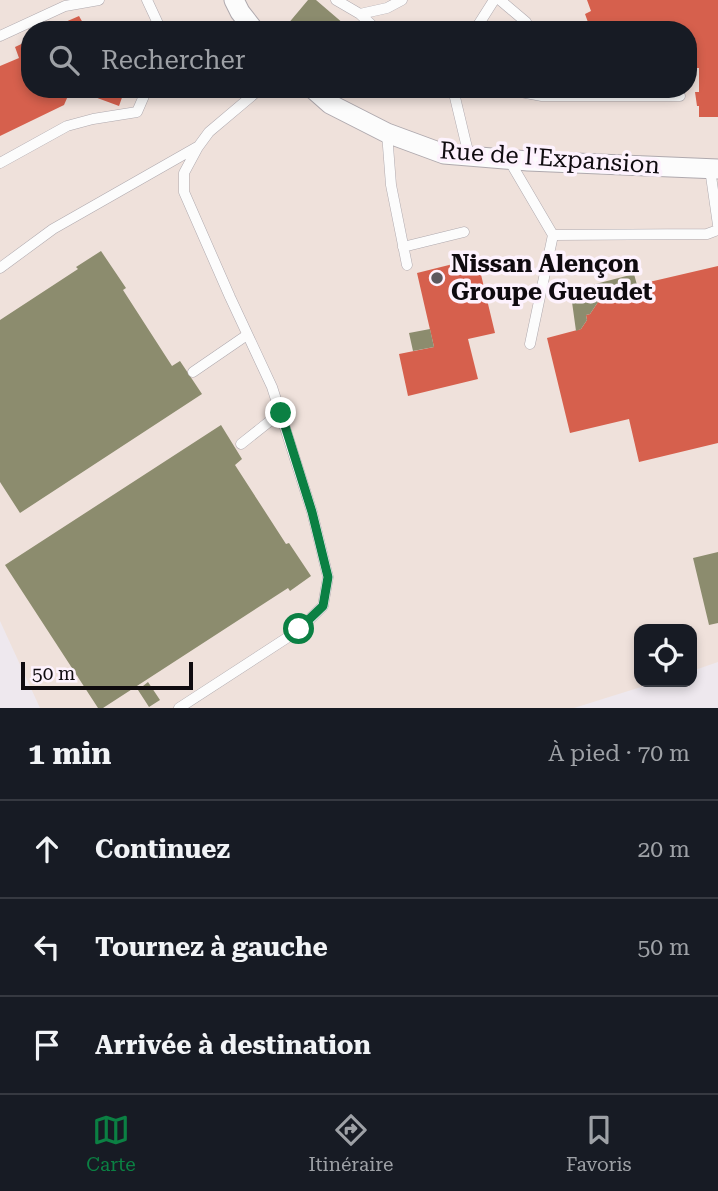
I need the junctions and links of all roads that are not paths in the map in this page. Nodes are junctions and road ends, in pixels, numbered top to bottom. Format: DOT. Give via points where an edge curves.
graph roads {
  1 [pos="99,0"];
  2 [pos="147,0"];
  3 [pos="234,0"];
  4 [pos="336,0"];
  5 [pos="402,0"];
  6 [pos="494,0"];
  7 [pos="500,0"];
  8 [pos="360,14"];
  9 [pos="32,21"];
  10 [pos="157,21"];
  11 [pos="247,21"];
  12 [pos="367,21"];
  13 [pos="481,21"];
  14 [pos="525,21"];
  15 [pos="21,26"];
  16 [pos="0,36"];
  17 [pos="143,98"];
  18 [pos="251,98"];
  19 [pos="323,98"];
  20 [pos="455,98"];
  21 [pos="387,134"];
  22 [pos="198,146"];
  23 [pos="469,156"];
  24 [pos="509,160"];
  25 [pos="0,163"];
  26 [pos="714,169"];
  27 [pos="718,228"];
  28 [pos="464,232"];
  29 [pos="553,235"];
  30 [pos="404,247"];
  31 [pos="407,265"];
  32 [pos="0,268"];
  33 [pos="247,335"];
  34 [pos="530,344"];
  35 [pos="192,372"];
  36 [pos="281,413"];
  37 [pos="241,444"];
  38 [pos="179,708"];
  1 -- 9 [label="lane" via="65,6"];
  2 -- 10 [label="lane"];
  3 -- 11 [label="street"];
  4 -- 8 [label="lane"];
  5 -- 8 [label="lane"];
  6 -- 13 [label="lane"];
  7 -- 14 [label="lane"];
  8 -- 12 [label="lane"];
  15 -- 16 [label="lane"];
  17 -- 25 [label="lane" via="137,112 67,126"];
  18 -- 22 [label="lane"];
  19 -- 21 [label="street, Rue de l'Expansion"];
  20 -- 23 [label="lane"];
  21 -- 23 [label="street, Rue de l'Expansion" via="444,154"];
  21 -- 30 [label="lane" via="391,185"];
  22 -- 32 [label="lane" via="53,229"];
  22 -- 33 [label="lane" via="184,173 184,192"];
  23 -- 24 [label="street, Rue de l'Expansion"];
  24 -- 26 [label="street, Rue de l'Expansion"];
  24 -- 29 [label="lane"];
  26 -- 27 [label="lane"];
  27 -- 29 [label="lane" via="706,234"];
  28 -- 30 [label="lane"];
  29 -- 34 [label="lane"];
  30 -- 31 [label="lane"];
  33 -- 35 [label="lane"];
  33 -- 36 [label="lane"];
  36 -- 37 [label="lane"];
  36 -- 38 [label="lane" via="328,577 323,606 299,629"];
}
